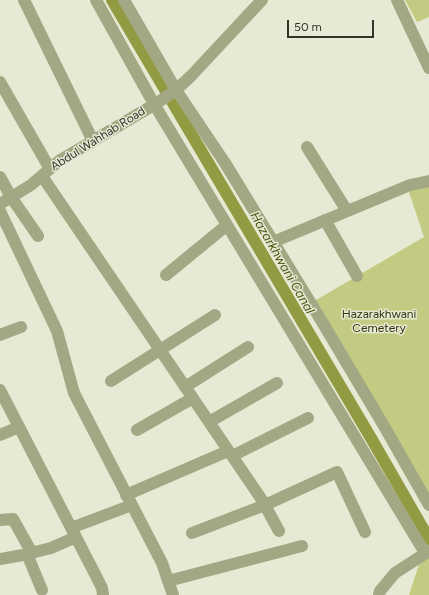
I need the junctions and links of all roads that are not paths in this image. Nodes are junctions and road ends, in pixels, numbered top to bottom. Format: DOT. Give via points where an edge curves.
graph roads {
  1 [pos="24,0"];
  2 [pos="96,0"];
  3 [pos="124,0"];
  4 [pos="262,0"];
  5 [pos="397,0"];
  6 [pos="429,68"];
  7 [pos="0,82"];
  8 [pos="176,90"];
  9 [pos="156,103"];
  10 [pos="93,141"];
  11 [pos="307,147"];
  12 [pos="46,172"];
  13 [pos="0,178"];
  14 [pos="429,181"];
  15 [pos="11,197"];
  16 [pos="0,204"];
  17 [pos="0,211"];
  18 [pos="346,211"];
  19 [pos="325,220"];
  20 [pos="227,225"];
  21 [pos="38,236"];
  22 [pos="273,242"];
  23 [pos="166,275"];
  24 [pos="358,276"];
  25 [pos="215,315"];
  26 [pos="21,327"];
  27 [pos="0,335"];
  28 [pos="248,347"];
  29 [pos="160,350"];
  30 [pos="111,381"];
  31 [pos="277,383"];
  32 [pos="185,387"];
  33 [pos="0,390"];
  34 [pos="193,398"];
  35 [pos="308,418"];
  36 [pos="209,422"];
  37 [pos="19,427"];
  38 [pos="137,430"];
  39 [pos="0,435"];
  40 [pos="230,453"];
  41 [pos="129,500"];
  42 [pos="264,505"];
  43 [pos="429,505"];
  44 [pos="0,520"];
  45 [pos="279,531"];
  46 [pos="365,532"];
  47 [pos="73,533"];
  48 [pos="192,533"];
  49 [pos="302,546"];
  50 [pos="427,552"];
  51 [pos="30,554"];
  52 [pos="0,559"];
  53 [pos="168,581"];
  54 [pos="42,590"];
  55 [pos="103,595"];
  56 [pos="172,595"];
  57 [pos="379,595"];
  1 -- 10 [label="street"];
  2 -- 9 [label="street"];
  3 -- 8 [label="street"];
  4 -- 8 [label="street, Abdul Wahhab Road"];
  5 -- 6 [label="street"];
  7 -- 12 [label="street"];
  8 -- 9 [label="street, Abdul Wahhab Road"];
  8 -- 22 [label="street" via="225,162"];
  9 -- 10 [label="street, Abdul Wahhab Road"];
  9 -- 20 [label="street"];
  10 -- 12 [label="street, Abdul Wahhab Road" via="59,161"];
  11 -- 18 [label="street"];
  12 -- 15 [label="street, Abdul Wahhab Road"];
  12 -- 29 [label="street"];
  13 -- 15 [label="street"];
  14 -- 18 [label="street" via="410,185"];
  15 -- 16 [label="street, Abdul Wahhab Road"];
  15 -- 21 [label="street"];
  17 -- 41 [label="street" via="57,331 74,393"];
  18 -- 19 [label="street"];
  19 -- 22 [label="street"];
  19 -- 24 [label="street"];
  20 -- 23 [label="street"];
  20 -- 50 [label="street"];
  22 -- 43 [label="street"];
  25 -- 29 [label="street"];
  26 -- 27 [label="street"];
  28 -- 32 [label="street"];
  29 -- 30 [label="street"];
  29 -- 32 [label="street"];
  31 -- 36 [label="street"];
  32 -- 34 [label="street"];
  33 -- 37 [label="street"];
  34 -- 36 [label="street"];
  34 -- 38 [label="street"];
  35 -- 40 [label="street"];
  36 -- 40 [label="street"];
  37 -- 39 [label="street"];
  37 -- 47 [label="street"];
  40 -- 41 [label="street"];
  40 -- 42 [label="street"];
  41 -- 47 [label="street"];
  41 -- 53 [label="street" via="162,563"];
  42 -- 45 [label="street"];
  42 -- 46 [label="street" via="337,472"];
  42 -- 48 [label="street"];
  44 -- 51 [label="street" via="13,519"];
  47 -- 51 [label="street" via="51,548"];
  47 -- 55 [label="street" via="102,588"];
  49 -- 53 [label="street"];
  50 -- 57 [label="street" via="395,573"];
  51 -- 52 [label="street"];
  51 -- 54 [label="street"];
  53 -- 56 [label="street"];
}
